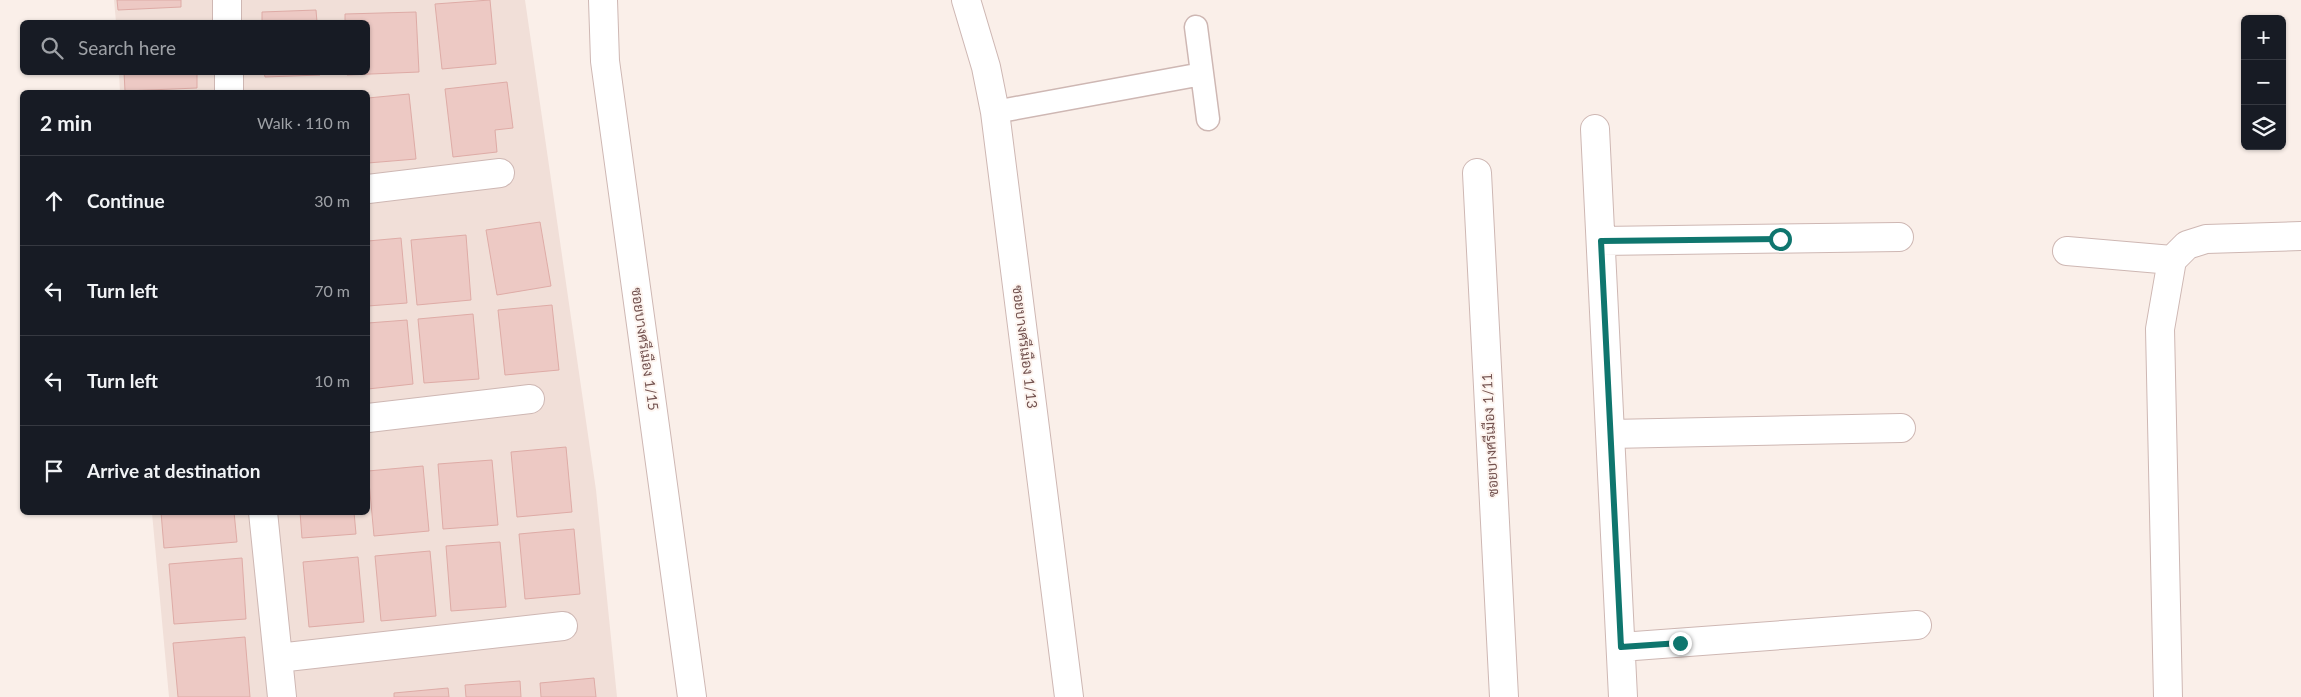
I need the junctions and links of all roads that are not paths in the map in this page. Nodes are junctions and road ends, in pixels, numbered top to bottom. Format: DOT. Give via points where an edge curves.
graph roads {
  1 [pos="227,0"];
  2 [pos="603,0"];
  3 [pos="966,0"];
  4 [pos="227,20"];
  5 [pos="1196,27"];
  6 [pos="1202,74"];
  7 [pos="229,75"];
  8 [pos="229,90"];
  9 [pos="995,112"];
  10 [pos="1208,119"];
  11 [pos="1595,129"];
  12 [pos="500,173"];
  13 [pos="1477,173"];
  14 [pos="370,189"];
  15 [pos="2301,236"];
  16 [pos="1899,238"];
  17 [pos="1601,241"];
  18 [pos="2067,251"];
  19 [pos="2172,260"];
  20 [pos="530,399"];
  21 [pos="370,418"];
  22 [pos="1901,428"];
  23 [pos="1610,434"];
  24 [pos="263,515"];
  25 [pos="1918,625"];
  26 [pos="563,626"];
  27 [pos="1621,647"];
  28 [pos="278,658"];
  29 [pos="282,697"];
  30 [pos="692,697"];
  31 [pos="1069,697"];
  32 [pos="1504,697"];
  33 [pos="1623,697"];
  34 [pos="2168,697"];
  1 -- 4 [label="street"];
  2 -- 30 [label="street, ซอยบางศรีเมือง 1/15" via="605,61"];
  3 -- 9 [label="street, ซอยบางศรีเมือง 1/13" via="986,67"];
  5 -- 6 [label="lane"];
  6 -- 9 [label="lane"];
  6 -- 10 [label="lane"];
  7 -- 8 [label="street"];
  9 -- 31 [label="street, ซอยบางศรีเมือง 1/13"];
  11 -- 17 [label="street"];
  12 -- 14 [label="street"];
  13 -- 32 [label="street, ซอยบางศรีเมือง 1/11"];
  15 -- 19 [label="street" via="2206,239 2187,245"];
  16 -- 17 [label="street"];
  17 -- 23 [label="street"];
  18 -- 19 [label="street"];
  19 -- 34 [label="street" via="2160,329"];
  20 -- 21 [label="street"];
  22 -- 23 [label="street"];
  23 -- 27 [label="street"];
  24 -- 28 [label="street"];
  25 -- 27 [label="street"];
  26 -- 28 [label="street"];
  27 -- 33 [label="street"];
  28 -- 29 [label="street"];
}
